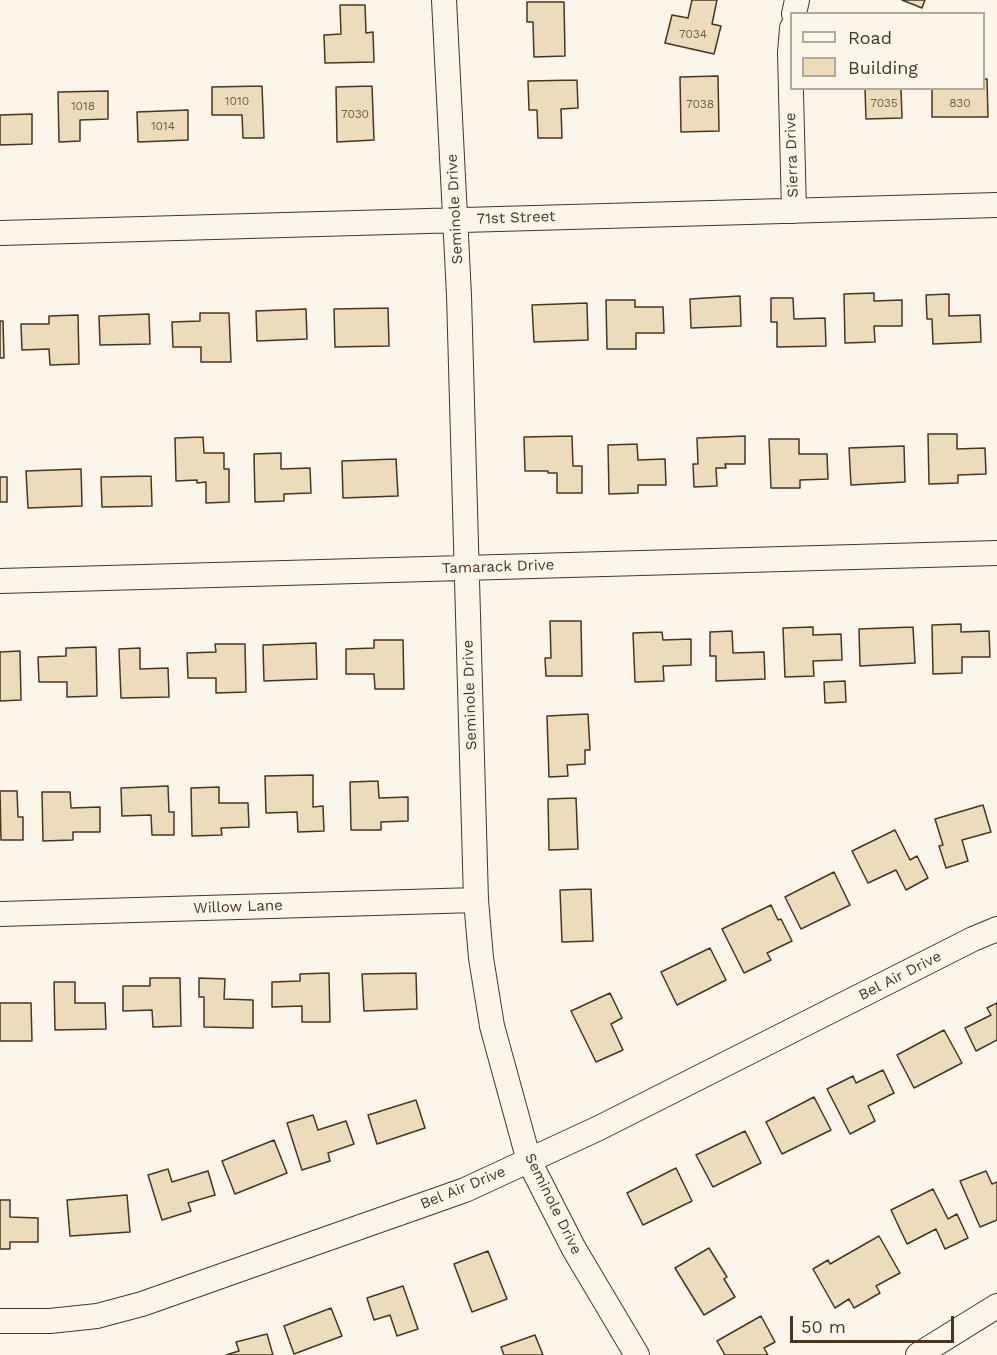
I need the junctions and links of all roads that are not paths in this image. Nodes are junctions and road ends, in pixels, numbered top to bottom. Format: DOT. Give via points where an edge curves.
graph roads {
  1 [pos="444,0"];
  2 [pos="791,90"];
  3 [pos="997,205"];
  4 [pos="794,211"];
  5 [pos="456,220"];
  6 [pos="0,233"];
  7 [pos="997,553"];
  8 [pos="466,568"];
  9 [pos="0,582"];
  10 [pos="476,900"];
  11 [pos="0,914"];
  12 [pos="997,929"];
  13 [pos="529,1161"];
  14 [pos="997,1306"];
  15 [pos="0,1321"];
  16 [pos="637,1355"];
  17 [pos="918,1355"];
  1 -- 5 [label="street, Seminole Drive"];
  2 -- 4 [label="street, Sierra Drive"];
  3 -- 4 [label="street, 71st Street"];
  4 -- 5 [label="street, 71st Street"];
  5 -- 6 [label="street, 71st Street"];
  5 -- 8 [label="street, Seminole Drive"];
  7 -- 8 [label="street, Tamarack Drive"];
  8 -- 9 [label="street, Tamarack Drive"];
  8 -- 10 [label="street, Seminole Drive"];
  10 -- 11 [label="street, Willow Lane"];
  10 -- 13 [label="street, Seminole Drive" via="492,1026"];
  12 -- 13 [label="street, Bel Air Drive"];
  13 -- 15 [label="street, Bel Air Drive" via="465,1190 142,1304 97,1316 20,1323"];
  13 -- 16 [label="street, Seminole Drive" via="578,1257"];
  14 -- 17 [label="street"];
}
